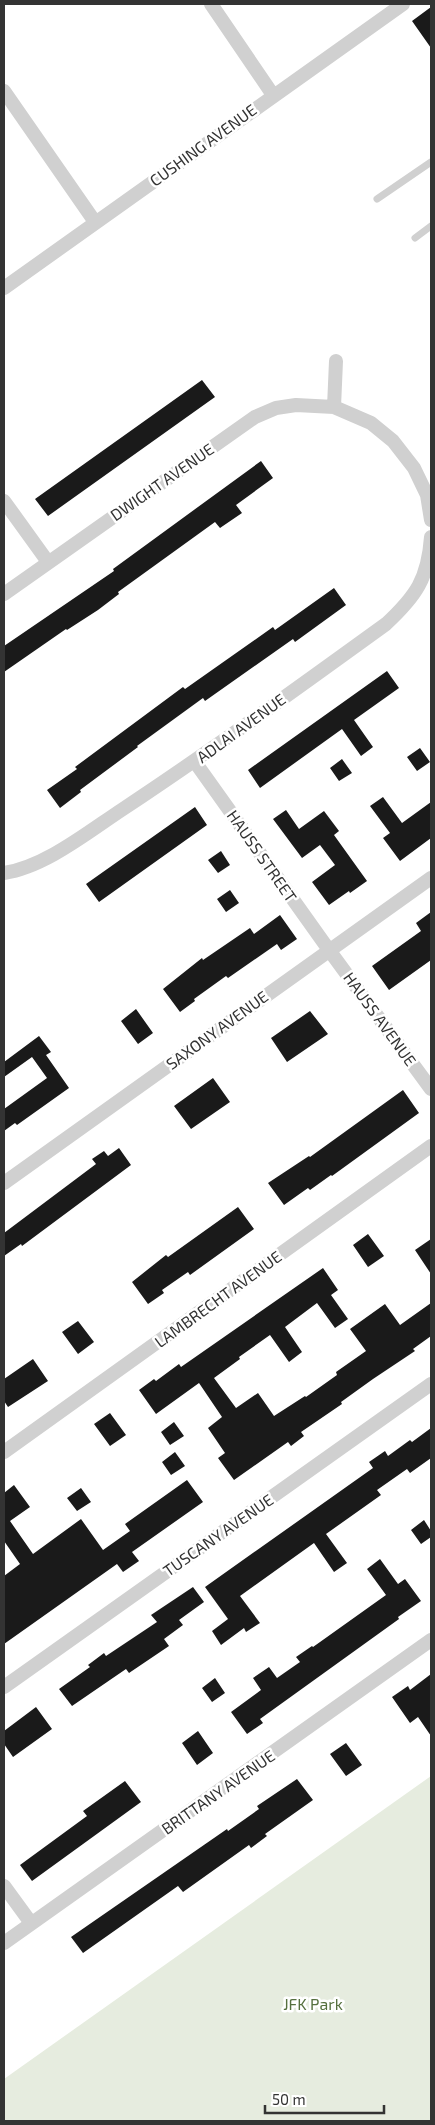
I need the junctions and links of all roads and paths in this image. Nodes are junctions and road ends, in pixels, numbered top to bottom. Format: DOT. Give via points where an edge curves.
graph roads {
  1 [pos="211,4"];
  2 [pos="403,4"];
  3 [pos="4,91"];
  4 [pos="273,95"];
  5 [pos="431,162"];
  6 [pos="377,199"];
  7 [pos="95,222"];
  8 [pos="431,226"];
  9 [pos="416,238"];
  10 [pos="4,288"];
  11 [pos="336,361"];
  12 [pos="334,407"];
  13 [pos="4,501"];
  14 [pos="431,520"];
  15 [pos="431,537"];
  16 [pos="48,562"];
  17 [pos="4,594"];
  18 [pos="195,762"];
  19 [pos="4,873"];
  20 [pos="431,878"];
  21 [pos="329,950"];
  22 [pos="431,1089"];
  23 [pos="431,1146"];
  24 [pos="4,1183"];
  25 [pos="431,1384"];
  26 [pos="4,1450"];
  27 [pos="431,1640"];
  28 [pos="4,1687"];
  29 [pos="4,1886"];
  30 [pos="31,1923"];
  31 [pos="4,1943"];
  1 -- 4 [label="street"];
  2 -- 4 [label="street, CUSHING AVENUE"];
  3 -- 7 [label="street"];
  4 -- 7 [label="street, CUSHING AVENUE"];
  5 -- 6 [label="lane"];
  7 -- 10 [label="street, CUSHING AVENUE"];
  8 -- 9 [label="lane"];
  11 -- 12 [label="street"];
  12 -- 14 [label="street" via="371,423 393,442 414,468 427,495"];
  12 -- 16 [label="street, DWIGHT AVENUE" via="296,405 276,408 255,417"];
  13 -- 16 [label="street"];
  15 -- 18 [label="street, ADLAI AVENUE" via="427,570 413,596 397,614"];
  16 -- 17 [label="street, DWIGHT AVENUE"];
  18 -- 19 [label="street, ADLAI AVENUE" via="72,843 38,862"];
  18 -- 21 [label="street, HAUSS STREET"];
  20 -- 21 [label="street, SAXONY AVENUE"];
  21 -- 22 [label="street, HAUSS AVENUE"];
  21 -- 24 [label="street, SAXONY AVENUE"];
  23 -- 26 [label="street, LAMBRECHT AVENUE"];
  25 -- 28 [label="street, TUSCANY AVENUE"];
  27 -- 30 [label="street, BRITTANY AVENUE"];
  29 -- 30 [label="street"];
  30 -- 31 [label="street, BRITTANY AVENUE"];
}
